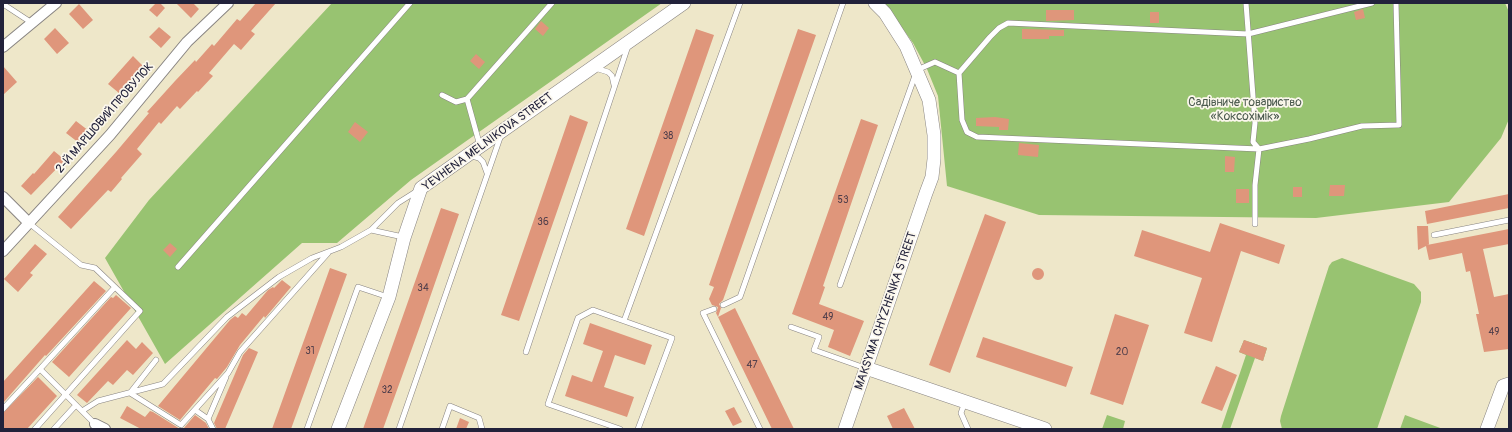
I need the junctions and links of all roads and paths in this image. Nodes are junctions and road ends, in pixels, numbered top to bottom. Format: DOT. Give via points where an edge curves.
graph roads {
  1 [pos="56,3"];
  2 [pos="228,3"];
  3 [pos="410,3"];
  4 [pos="552,3"];
  5 [pos="684,3"];
  6 [pos="739,3"];
  7 [pos="843,3"];
  8 [pos="875,3"];
  9 [pos="1246,3"];
  10 [pos="1372,3"];
  11 [pos="1396,3"];
  12 [pos="3,4"];
  13 [pos="32,23"];
  14 [pos="1248,34"];
  15 [pos="630,40"];
  16 [pos="3,47"];
  17 [pos="589,69"];
  18 [pos="917,70"];
  19 [pos="959,73"];
  20 [pos="615,88"];
  21 [pos="442,95"];
  22 [pos="467,99"];
  23 [pos="502,132"];
  24 [pos="480,147"];
  25 [pos="1259,149"];
  26 [pos="467,157"];
  27 [pos="487,174"];
  28 [pos="421,188"];
  29 [pos="3,197"];
  30 [pos="1509,220"];
  31 [pos="29,223"];
  32 [pos="1255,224"];
  33 [pos="371,230"];
  34 [pos="1434,235"];
  35 [pos="404,238"];
  36 [pos="3,251"];
  37 [pos="329,252"];
  38 [pos="178,267"];
  39 [pos="840,285"];
  40 [pos="115,287"];
  41 [pos="388,297"];
  42 [pos="723,305"];
  43 [pos="714,309"];
  44 [pos="624,321"];
  45 [pos="791,327"];
  46 [pos="526,352"];
  47 [pos="156,360"];
  48 [pos="866,368"];
  49 [pos="40,369"];
  50 [pos="228,373"];
  51 [pos="1509,384"];
  52 [pos="130,393"];
  53 [pos="66,394"];
  54 [pos="965,402"];
  55 [pos="76,405"];
  56 [pos="3,409"];
  57 [pos="195,410"];
  58 [pos="82,411"];
  59 [pos="208,419"];
  60 [pos="95,424"];
  61 [pos="848,428"];
  62 [pos="35,429"];
  63 [pos="54,429"];
  64 [pos="105,429"];
  65 [pos="212,429"];
  66 [pos="307,429"];
  67 [pos="338,429"];
  68 [pos="399,429"];
  69 [pos="442,429"];
  70 [pos="482,429"];
  71 [pos="620,429"];
  72 [pos="638,429"];
  73 [pos="760,429"];
  74 [pos="968,429"];
  75 [pos="1045,429"];
  76 [pos="1487,429"];
  1 -- 13 [label="street"];
  2 -- 31 [label="street, 2-Й МАРШОВИЙ ПРОВУЛОК" via="187,42 110,134"];
  3 -- 38 [label="lane"];
  4 -- 22 [label="lane"];
  5 -- 15 [label="street, YEVHENA MELNIKOVA STREET"];
  6 -- 44 [label="lane"];
  7 -- 42 [label="lane" via="740,297"];
  8 -- 18 [label="street" via="885,13 906,46"];
  9 -- 14 [label="lane"];
  10 -- 14 [label="lane"];
  11 -- 25 [label="lane" via="1399,125 1362,126 1309,140"];
  12 -- 13 [label="lane"];
  13 -- 16 [label="street"];
  14 -- 19 [label="lane" via="1008,22 990,37"];
  14 -- 25 [label="lane" via="1255,123 1253,142"];
  15 -- 17 [label="street, YEVHENA MELNIKOVA STREET"];
  15 -- 20 [label="lane"];
  17 -- 20 [label="lane" via="596,68 608,72 612,76"];
  17 -- 23 [label="street, YEVHENA MELNIKOVA STREET"];
  18 -- 19 [label="lane" via="934,62"];
  18 -- 39 [label="lane"];
  18 -- 48 [label="street, MAKSYMA CHYZHENKA STREET" via="929,100 934,135 932,177"];
  19 -- 25 [label="lane" via="962,120 967,132 977,137"];
  20 -- 46 [label="lane"];
  21 -- 22 [label="lane" via="456,102"];
  22 -- 24 [label="lane"];
  23 -- 24 [label="street, YEVHENA MELNIKOVA STREET"];
  23 -- 27 [label="lane"];
  24 -- 26 [label="street, YEVHENA MELNIKOVA STREET"];
  25 -- 32 [label="lane" via="1255,186"];
  26 -- 27 [label="lane" via="479,158 486,167"];
  26 -- 28 [label="street, YEVHENA MELNIKOVA STREET"];
  27 -- 68 [label="lane"];
  28 -- 33 [label="lane" via="398,203"];
  28 -- 35 [label="street, YEVHENA MELNIKOVA STREET"];
  29 -- 31 [label="street"];
  30 -- 34 [label="lane"];
  31 -- 36 [label="street, 2-Й МАРШОВИЙ ПРОВУЛОК"];
  31 -- 40 [label="lane" via="81,265 95,268"];
  33 -- 35 [label="lane"];
  33 -- 37 [label="lane"];
  35 -- 41 [label="street, YEVHENA MELNIKOVA STREET"];
  37 -- 50 [label="lane" via="240,352"];
  37 -- 52 [label="lane" via="312,258 279,277 227,317 163,384"];
  40 -- 49 [label="lane"];
  40 -- 53 [label="lane" via="140,311"];
  41 -- 66 [label="lane" via="358,287"];
  41 -- 67 [label="street, YEVHENA MELNIKOVA STREET"];
  43 -- 73 [label="lane" via="703,313"];
  44 -- 71 [label="lane" via="593,310 578,318 548,404"];
  44 -- 72 [label="lane" via="672,338"];
  45 -- 48 [label="lane" via="819,337 814,350"];
  47 -- 52 [label="lane"];
  48 -- 54 [label="street"];
  48 -- 61 [label="street, MAKSYMA CHYZHENKA STREET"];
  49 -- 53 [label="lane"];
  49 -- 56 [label="lane"];
  50 -- 57 [label="lane"];
  50 -- 59 [label="lane"];
  51 -- 76 [label="street" via="1503,386"];
  52 -- 57 [label="lane" via="181,425"];
  52 -- 58 [label="lane" via="98,401"];
  53 -- 55 [label="lane"];
  53 -- 62 [label="lane"];
  54 -- 74 [label="lane" via="960,414"];
  54 -- 75 [label="street"];
  55 -- 58 [label="lane"];
  55 -- 63 [label="lane"];
  57 -- 59 [label="lane"];
  58 -- 60 [label="lane"];
  59 -- 65 [label="lane"];
  60 -- 64 [label="street"];
  69 -- 70 [label="lane" via="450,406 479,418"];
}
